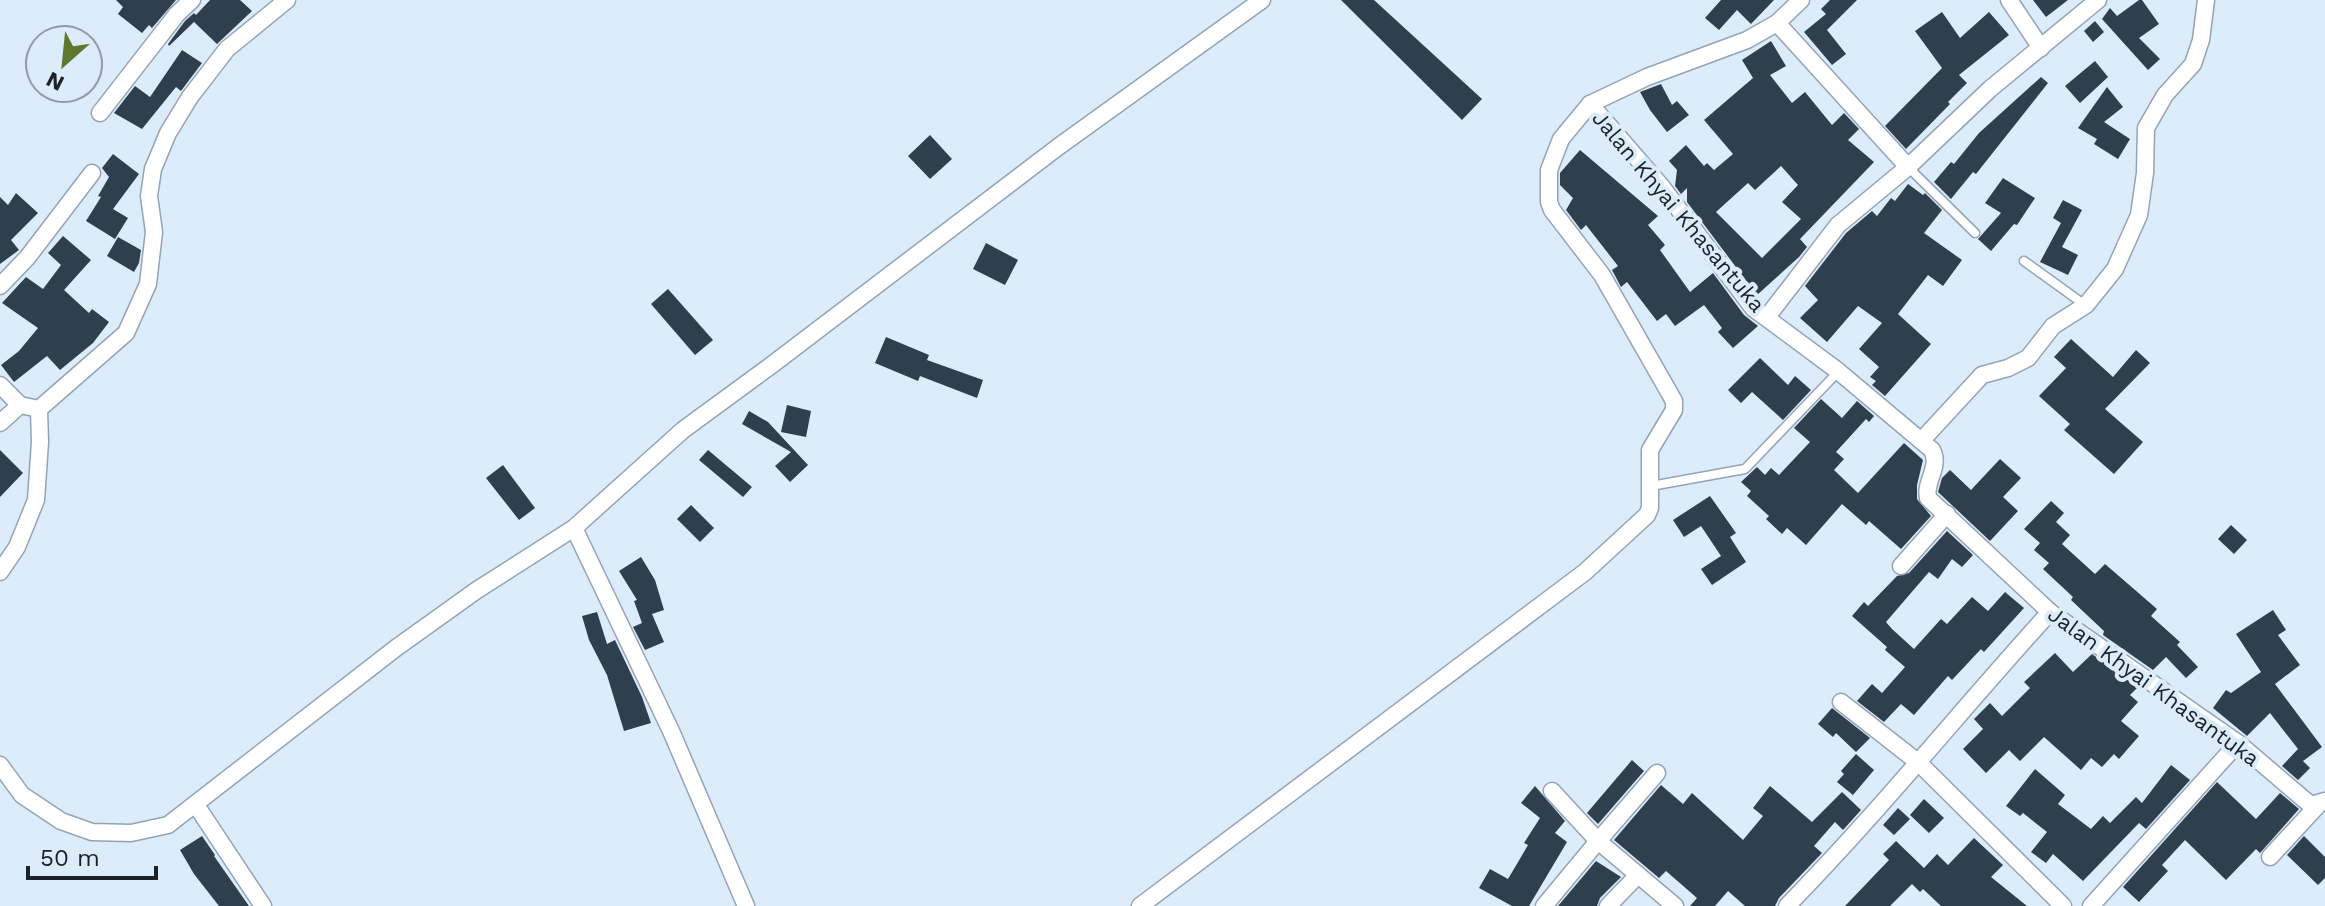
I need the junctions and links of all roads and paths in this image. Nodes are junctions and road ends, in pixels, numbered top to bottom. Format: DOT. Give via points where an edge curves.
graph roads {
  1 [pos="192,0"];
  2 [pos="287,0"];
  3 [pos="1262,0"];
  4 [pos="1801,0"];
  5 [pos="2009,0"];
  6 [pos="2098,0"];
  7 [pos="2206,0"];
  8 [pos="1777,23"];
  9 [pos="2041,48"];
  10 [pos="1590,104"];
  11 [pos="100,113"];
  12 [pos="1908,167"];
  13 [pos="92,173"];
  14 [pos="1975,233"];
  15 [pos="2024,261"];
  16 [pos="0,286"];
  17 [pos="2086,305"];
  18 [pos="1767,317"];
  19 [pos="1838,371"];
  20 [pos="0,385"];
  21 [pos="20,405"];
  22 [pos="39,409"];
  23 [pos="0,423"];
  24 [pos="1922,440"];
  25 [pos="1650,486"];
  26 [pos="1947,514"];
  27 [pos="574,528"];
  28 [pos="1901,566"];
  29 [pos="0,572"];
  30 [pos="2050,612"];
  31 [pos="1841,702"];
  32 [pos="2238,743"];
  33 [pos="1919,763"];
  34 [pos="0,765"];
  35 [pos="1657,773"];
  36 [pos="1552,791"];
  37 [pos="2322,803"];
  38 [pos="196,805"];
  39 [pos="1598,841"];
  40 [pos="2270,857"];
  41 [pos="1638,875"];
  42 [pos="263,906"];
  43 [pos="746,906"];
  44 [pos="1140,906"];
  45 [pos="1544,906"];
  46 [pos="1608,906"];
  47 [pos="1675,906"];
  48 [pos="1787,906"];
  49 [pos="2063,906"];
  50 [pos="2091,906"];
  1 -- 11 [label="street"];
  2 -- 22 [label="street" via="227,49 168,133 149,196 154,232 148,284 126,333"];
  3 -- 27 [label="street" via="727,396"];
  4 -- 8 [label="street"];
  5 -- 9 [label="street"];
  6 -- 9 [label="street"];
  7 -- 17 [label="street" via="2193,64 2165,95 2146,128 2139,215 2115,269"];
  8 -- 10 [label="street"];
  8 -- 12 [label="street"];
  9 -- 12 [label="street"];
  10 -- 18 [label="street, Jalan Khyai Khasantuka" via="1662,187 1753,308"];
  10 -- 25 [label="street" via="1561,139 1549,170 1549,202 1602,275 1674,401 1674,410 1652,443"];
  12 -- 14 [label="lane"];
  12 -- 18 [label="street" via="1838,225"];
  13 -- 16 [label="street"];
  15 -- 17 [label="lane"];
  17 -- 24 [label="street" via="2053,326 2028,358 1982,375"];
  18 -- 19 [label="street, Jalan Khyai Khasantuka"];
  19 -- 24 [label="street, Jalan Khyai Khasantuka"];
  19 -- 25 [label="lane" via="1745,469"];
  20 -- 21 [label="street"];
  21 -- 22 [label="street"];
  21 -- 23 [label="street"];
  22 -- 29 [label="street" via="36,500 17,547"];
  24 -- 26 [label="street, Jalan Khyai Khasantuka" via="1936,458 1927,496"];
  25 -- 44 [label="street" via="1647,515 1585,572"];
  26 -- 28 [label="street"];
  26 -- 30 [label="street, Jalan Khyai Khasantuka"];
  27 -- 38 [label="street" via="396,648"];
  27 -- 43 [label="street" via="671,731"];
  30 -- 32 [label="street, Jalan Khyai Khasantuka"];
  30 -- 33 [label="street"];
  31 -- 33 [label="street"];
  32 -- 37 [label="street, Jalan Khyai Khasantuka" via="2311,805"];
  32 -- 50 [label="street"];
  33 -- 48 [label="street"];
  33 -- 49 [label="street"];
  34 -- 38 [label="street" via="22,795 61,821 92,832 131,833 168,825"];
  35 -- 39 [label="street"];
  36 -- 39 [label="street"];
  37 -- 40 [label="street"];
  38 -- 42 [label="street"];
  39 -- 41 [label="street"];
  39 -- 45 [label="street"];
  41 -- 46 [label="street"];
  41 -- 47 [label="street"];
}
